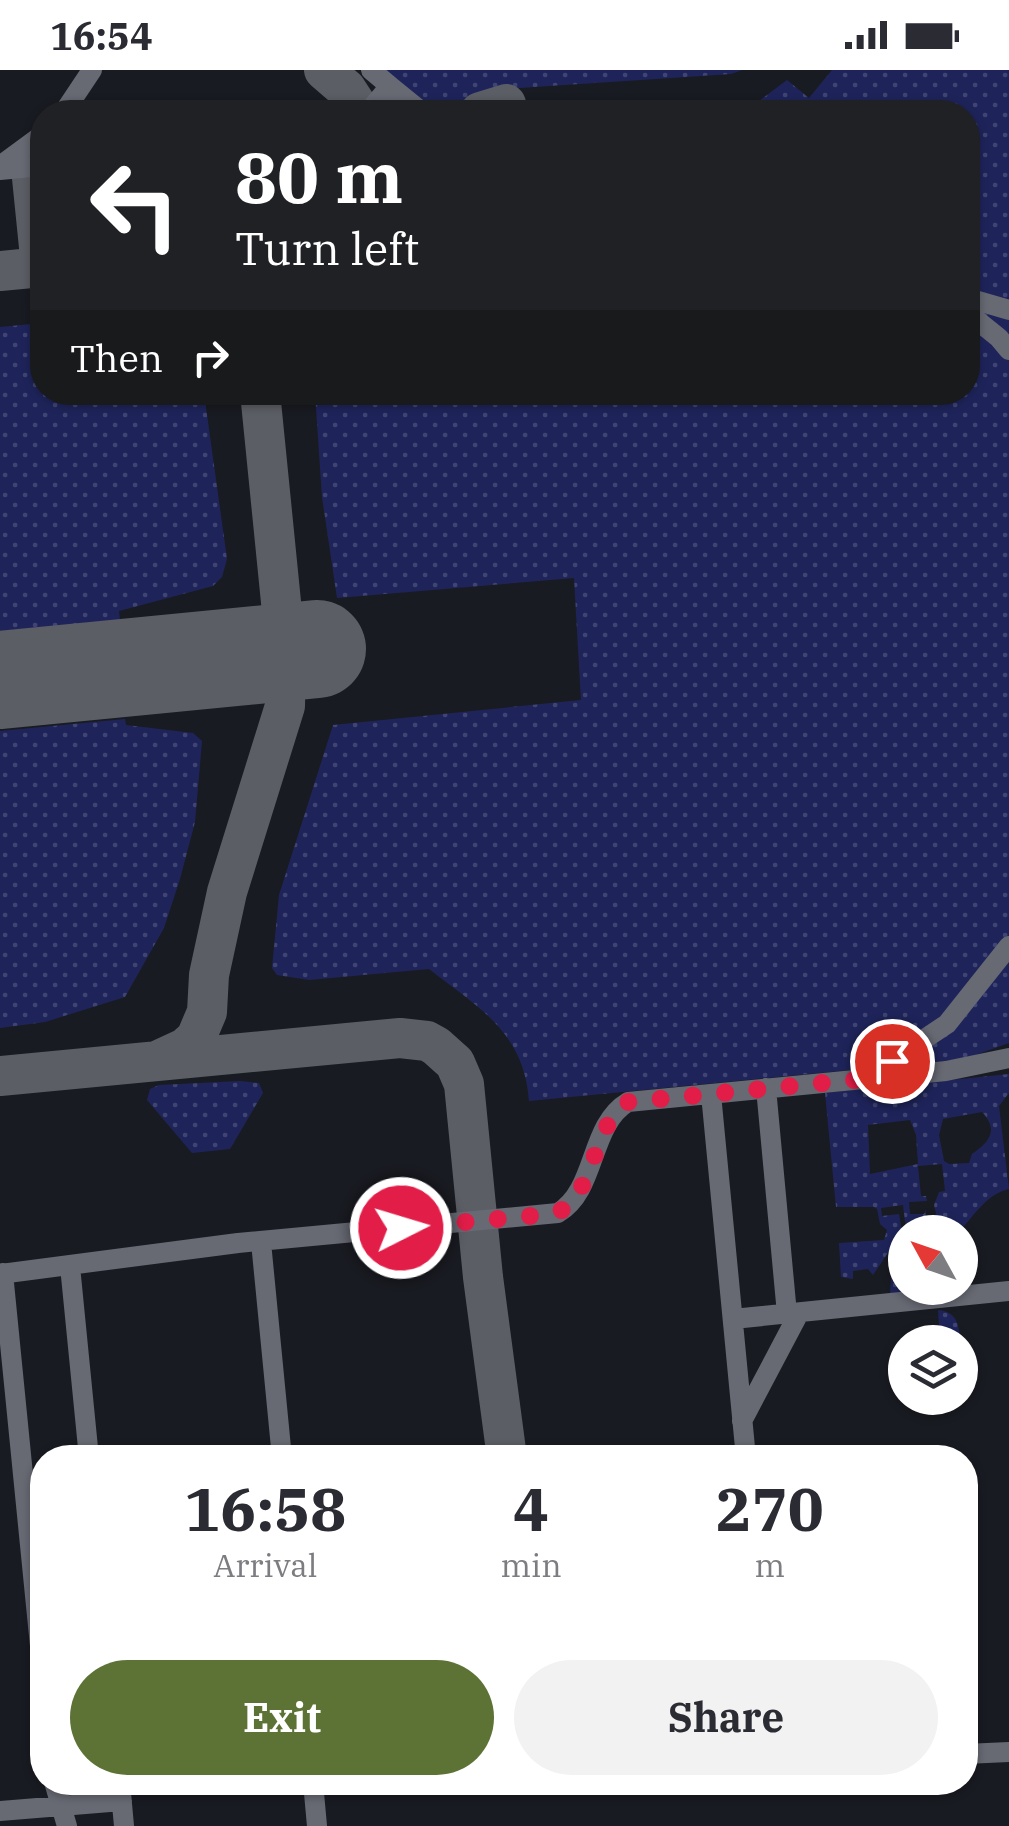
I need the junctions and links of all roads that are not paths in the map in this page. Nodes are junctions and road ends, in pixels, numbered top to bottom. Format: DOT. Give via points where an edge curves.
graph roads {
  1 [pos="92,70"];
  2 [pos="371,70"];
  3 [pos="390,86"];
  4 [pos="72,100"];
  5 [pos="378,100"];
  6 [pos="407,100"];
  7 [pos="30,144"];
  8 [pos="30,167"];
  9 [pos="0,168"];
  10 [pos="980,302"];
  11 [pos="1009,310"];
  12 [pos="980,323"];
  13 [pos="1009,350"];
  14 [pos="1009,946"];
  15 [pos="1009,1058"];
  16 [pos="864,1079"];
  17 [pos="766,1088"];
  18 [pos="711,1094"];
  19 [pos="261,1242"];
  20 [pos="70,1266"];
  21 [pos="2,1273"];
  22 [pos="1009,1290"];
  23 [pos="793,1313"];
  24 [pos="733,1319"];
  25 [pos="740,1407"];
  26 [pos="88,1445"];
  27 [pos="281,1445"];
  28 [pos="744,1445"];
  29 [pos="30,1548"];
  30 [pos="1009,1752"];
  31 [pos="978,1753"];
  32 [pos="114,1795"];
  33 [pos="121,1795"];
  34 [pos="313,1795"];
  35 [pos="0,1811"];
  36 [pos="64,1816"];
  37 [pos="124,1826"];
  38 [pos="317,1826"];
  1 -- 4 [label="lane"];
  2 -- 3 [label="lane"];
  3 -- 5 [label="lane"];
  3 -- 6 [label="lane"];
  7 -- 9 [label="lane"];
  8 -- 9 [label="lane"];
  10 -- 11 [label="lane"];
  12 -- 13 [label="lane"];
  14 -- 16 [label="lane" via="947,1024"];
  15 -- 16 [label="lane"];
  16 -- 17 [label="lane"];
  17 -- 18 [label="lane"];
  17 -- 23 [label="lane"];
  18 -- 19 [label="lane" via="622,1106 574,1198 558,1213"];
  18 -- 24 [label="lane"];
  19 -- 20 [label="lane"];
  19 -- 27 [label="lane"];
  20 -- 21 [label="lane"];
  20 -- 26 [label="lane"];
  21 -- 29 [label="lane"];
  22 -- 23 [label="lane"];
  23 -- 24 [label="lane"];
  23 -- 25 [label="lane"];
  24 -- 25 [label="lane"];
  25 -- 28 [label="lane"];
  30 -- 31 [label="lane"];
  32 -- 36 [label="lane"];
  33 -- 37 [label="lane"];
  34 -- 38 [label="lane"];
  35 -- 36 [label="lane"];
}
